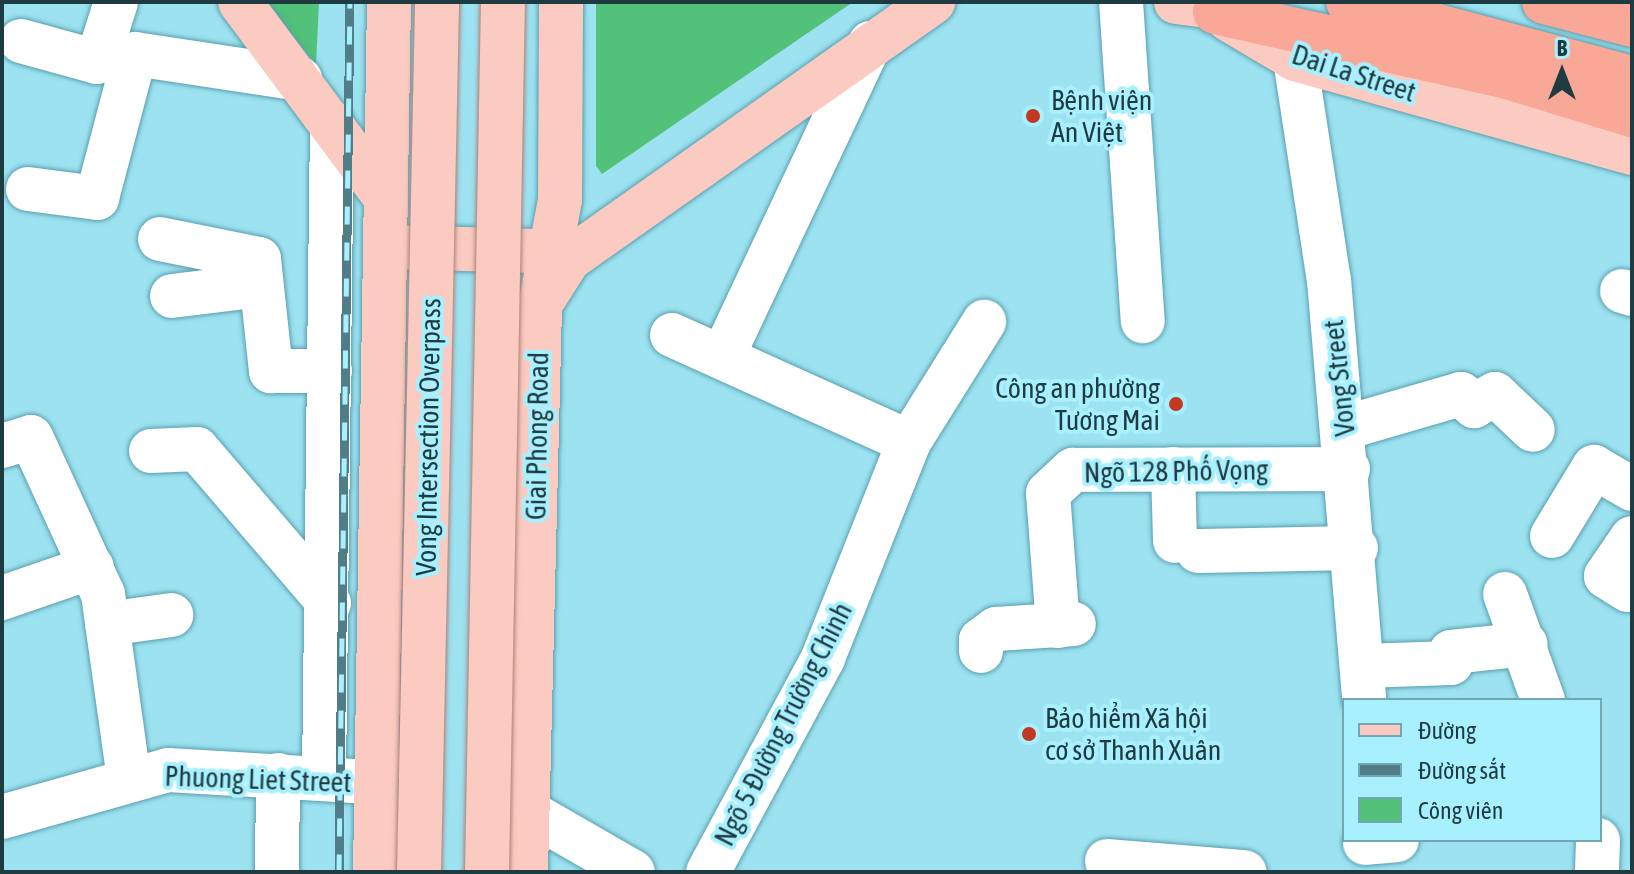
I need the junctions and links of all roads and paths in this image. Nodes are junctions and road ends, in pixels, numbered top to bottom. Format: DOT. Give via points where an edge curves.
graph roads {
  1 [pos="116,2"];
  2 [pos="240,2"];
  3 [pos="389,2"];
  4 [pos="437,2"];
  5 [pos="503,2"];
  6 [pos="561,2"];
  7 [pos="933,2"];
  8 [pos="1121,2"];
  9 [pos="1348,2"];
  10 [pos="1544,2"];
  11 [pos="1196,7"];
  12 [pos="1632,25"];
  13 [pos="21,41"];
  14 [pos="870,43"];
  15 [pos="1295,59"];
  16 [pos="1632,78"];
  17 [pos="300,79"];
  18 [pos="1632,86"];
  19 [pos="1632,115"];
  20 [pos="332,123"];
  21 [pos="1632,153"];
  22 [pos="28,189"];
  23 [pos="385,197"];
  24 [pos="160,239"];
  25 [pos="384,247"];
  26 [pos="550,252"];
  27 [pos="261,285"];
  28 [pos="330,291"];
  29 [pos="383,291"];
  30 [pos="172,296"];
  31 [pos="540,306"];
  32 [pos="1143,321"];
  33 [pos="984,322"];
  34 [pos="672,335"];
  35 [pos="723,356"];
  36 [pos="330,371"];
  37 [pos="1533,430"];
  38 [pos="909,442"];
  39 [pos="2,446"];
  40 [pos="1346,448"];
  41 [pos="151,451"];
  42 [pos="1173,469"];
  43 [pos="1632,489"];
  44 [pos="1552,536"];
  45 [pos="1632,538"];
  46 [pos="1356,548"];
  47 [pos="92,567"];
  48 [pos="1628,590"];
  49 [pos="1505,594"];
  50 [pos="2,598"];
  51 [pos="329,603"];
  52 [pos="171,615"];
  53 [pos="107,624"];
  54 [pos="1526,644"];
  55 [pos="981,651"];
  56 [pos="1363,683"];
  57 [pos="1542,698"];
  58 [pos="278,775"];
  59 [pos="324,777"];
  60 [pos="129,780"];
  61 [pos="376,785"];
  62 [pos="527,811"];
  63 [pos="2,817"];
  64 [pos="1107,861"];
  65 [pos="277,872"];
  66 [pos="375,872"];
  67 [pos="419,872"];
  68 [pos="487,872"];
  69 [pos="526,872"];
  70 [pos="633,872"];
  71 [pos="708,872"];
  72 [pos="1245,872"];
  1 -- 13 [label="street" via="97,62"];
  2 -- 17 [label="main road"];
  3 -- 23 [label="main road"];
  4 -- 67 [label="main road, Vong Intersection Overpass, bridge"];
  5 -- 68 [label="main road, bridge"];
  6 -- 26 [label="main road, Giai Phong Road" via="560,200"];
  7 -- 14 [label="main road"];
  8 -- 32 [label="street"];
  9 -- 16 [label="highway"];
  10 -- 12 [label="highway"];
  11 -- 15 [label="main road, Dai La Street"];
  11 -- 18 [label="main road, Dai La Street" via="1384,24"];
  11 -- 19 [label="highway" via="1507,77"];
  14 -- 31 [label="main road" via="569,259"];
  14 -- 35 [label="street"];
  15 -- 21 [label="main road, Dai La Street"];
  15 -- 40 [label="street, Vong Street"];
  17 -- 20 [label="main road"];
  17 -- 22 [label="street" via="135,54 97,198"];
  20 -- 23 [label="main road"];
  20 -- 28 [label="street"];
  23 -- 25 [label="main road"];
  24 -- 27 [label="street" via="259,259"];
  25 -- 26 [label="main road"];
  25 -- 29 [label="main road"];
  26 -- 31 [label="main road, Giai Phong Road"];
  27 -- 30 [label="street"];
  27 -- 36 [label="street" via="271,371"];
  28 -- 29 [label="street"];
  28 -- 36 [label="street"];
  29 -- 61 [label="main road"];
  31 -- 62 [label="main road, Giai Phong Road"];
  33 -- 38 [label="street, Ngõ 5 Đường Trường Chinh"];
  34 -- 35 [label="street"];
  35 -- 38 [label="street"];
  36 -- 51 [label="street"];
  37 -- 40 [label="street, Ngõ 128 Phố Vọng" via="1495,394 1474,406 1461,394"];
  38 -- 71 [label="street, Ngõ 5 Đường Trường Chinh" via="823,658"];
  39 -- 47 [label="street" via="31,437"];
  40 -- 42 [label="street, Ngõ 128 Phố Vọng"];
  40 -- 46 [label="street, Vong Street"];
  41 -- 51 [label="street" via="197,449"];
  42 -- 46 [label="street" via="1187,546"];
  42 -- 55 [label="street, Ngõ 128 Phố Vọng" via="1073,470 1048,493 1066,625 996,629 981,640"];
  43 -- 44 [label="street" via="1594,467"];
  45 -- 48 [label="street" via="1606,576"];
  46 -- 56 [label="street, Vong Street"];
  47 -- 50 [label="street"];
  47 -- 53 [label="street"];
  49 -- 54 [label="street"];
  51 -- 59 [label="street"];
  52 -- 53 [label="street"];
  53 -- 60 [label="street"];
  54 -- 56 [label="street" via="1451,652 1451,663"];
  54 -- 57 [label="street"];
  58 -- 59 [label="street, Phuong Liet Street"];
  58 -- 60 [label="street, Phuong Liet Street" via="168,770"];
  58 -- 65 [label="street"];
  59 -- 61 [label="street, Phuong Liet Street"];
  60 -- 63 [label="street, Phuong Liet Street"];
  61 -- 66 [label="main road"];
  62 -- 69 [label="main road, Giai Phong Road"];
  62 -- 70 [label="street"];
  64 -- 72 [label="street"];
}
